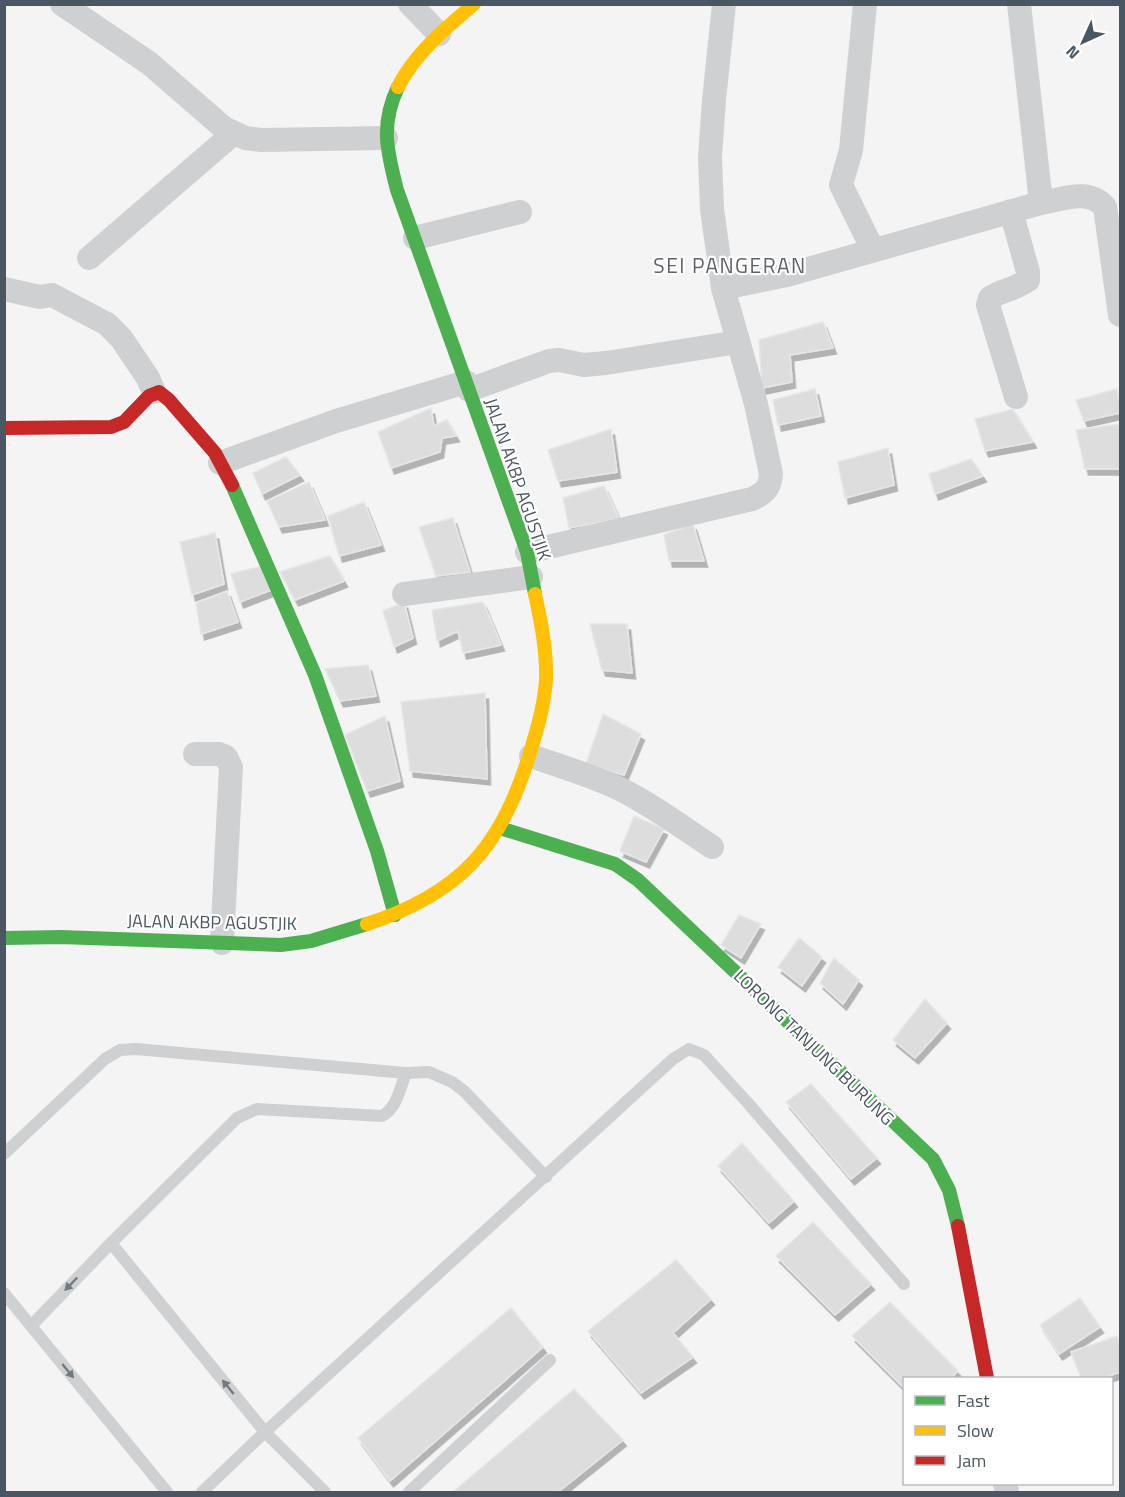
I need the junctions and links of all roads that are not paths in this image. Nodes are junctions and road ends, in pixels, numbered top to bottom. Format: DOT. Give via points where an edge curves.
graph roads {
  1 [pos="62,4"];
  2 [pos="410,4"];
  3 [pos="474,4"];
  4 [pos="724,4"];
  5 [pos="865,4"];
  6 [pos="1019,4"];
  7 [pos="439,34"];
  8 [pos="234,133"];
  9 [pos="386,138"];
  10 [pos="1041,202"];
  11 [pos="1011,211"];
  12 [pos="520,212"];
  13 [pos="415,238"];
  14 [pos="873,250"];
  15 [pos="89,258"];
  16 [pos="723,288"];
  17 [pos="4,289"];
  18 [pos="1120,315"];
  19 [pos="738,342"];
  20 [pos="467,386"];
  21 [pos="154,392"];
  22 [pos="1016,397"];
  23 [pos="4,428"];
  24 [pos="220,463"];
  25 [pos="527,552"];
  26 [pos="531,576"];
  27 [pos="404,594"];
  28 [pos="195,754"];
  29 [pos="531,756"];
  30 [pos="500,828"];
  31 [pos="712,847"];
  32 [pos="395,915"];
  33 [pos="4,938"];
  34 [pos="222,943"];
  35 [pos="406,1073"];
  36 [pos="4,1154"];
  37 [pos="546,1177"];
  38 [pos="111,1243"];
  39 [pos="904,1284"];
  40 [pos="4,1293"];
  41 [pos="31,1326"];
  42 [pos="550,1360"];
  43 [pos="987,1377"];
  44 [pos="265,1432"];
  45 [pos="167,1492"];
  46 [pos="202,1492"];
  47 [pos="325,1492"];
  48 [pos="409,1492"];
  1 -- 8 [label="street" via="149,63"];
  2 -- 7 [label="street"];
  3 -- 7 [label="street, JALAN AKBP AGUSTJIK"];
  4 -- 16 [label="street" via="710,157 712,209"];
  5 -- 14 [label="street" via="851,150 841,185"];
  6 -- 10 [label="street"];
  7 -- 9 [label="street, JALAN AKBP AGUSTJIK" via="401,79 393,97"];
  8 -- 9 [label="street" via="261,140"];
  8 -- 15 [label="street"];
  9 -- 13 [label="street, JALAN AKBP AGUSTJIK" via="397,190"];
  10 -- 11 [label="street"];
  10 -- 18 [label="street" via="1084,195 1100,200 1106,207"];
  11 -- 14 [label="street"];
  11 -- 22 [label="street" via="1028,280 999,292 988,305"];
  12 -- 13 [label="street"];
  13 -- 20 [label="street, JALAN AKBP AGUSTJIK"];
  14 -- 16 [label="street" via="787,275"];
  16 -- 19 [label="street"];
  17 -- 21 [label="street" via="40,297 52,295 107,324 122,338"];
  19 -- 20 [label="street" via="606,363 549,361"];
  19 -- 25 [label="street" via="771,474 767,491 753,499"];
  20 -- 24 [label="street" via="336,421"];
  20 -- 25 [label="street, JALAN AKBP AGUSTJIK"];
  21 -- 23 [label="street" via="118,425"];
  21 -- 24 [label="street" via="169,400"];
  24 -- 32 [label="street" via="315,675"];
  25 -- 26 [label="street, JALAN AKBP AGUSTJIK"];
  26 -- 27 [label="street"];
  26 -- 29 [label="street, JALAN AKBP AGUSTJIK" via="544,640 546,678 543,710"];
  28 -- 34 [label="street" via="219,754 226,757 231,767"];
  29 -- 30 [label="street, JALAN AKBP AGUSTJIK"];
  29 -- 31 [label="street" via="620,789"];
  30 -- 32 [label="street, JALAN AKBP AGUSTJIK" via="458,878"];
  30 -- 43 [label="street, LORONG TANJUNG BURUNG" via="603,859 626,870 933,1159 951,1190"];
  32 -- 34 [label="street, JALAN AKBP AGUSTJIK" via="310,941 281,945"];
  33 -- 34 [label="street, JALAN AKBP AGUSTJIK"];
  35 -- 36 [label="lane" via="120,1050 105,1059"];
  35 -- 37 [label="lane" via="429,1072 452,1082"];
  35 -- 38 [label="lane" via="394,1104 382,1116 257,1109 246,1112"];
  37 -- 39 [label="lane" via="673,1059 689,1049 696,1051 747,1102"];
  37 -- 44 [label="lane"];
  38 -- 41 [label="lane, one-way"];
  44 -- 38 [label="lane, one-way"];
  40 -- 41 [label="lane"];
  41 -- 45 [label="lane, one-way"];
  42 -- 48 [label="lane"];
  44 -- 46 [label="lane"];
  44 -- 47 [label="lane"];
}
